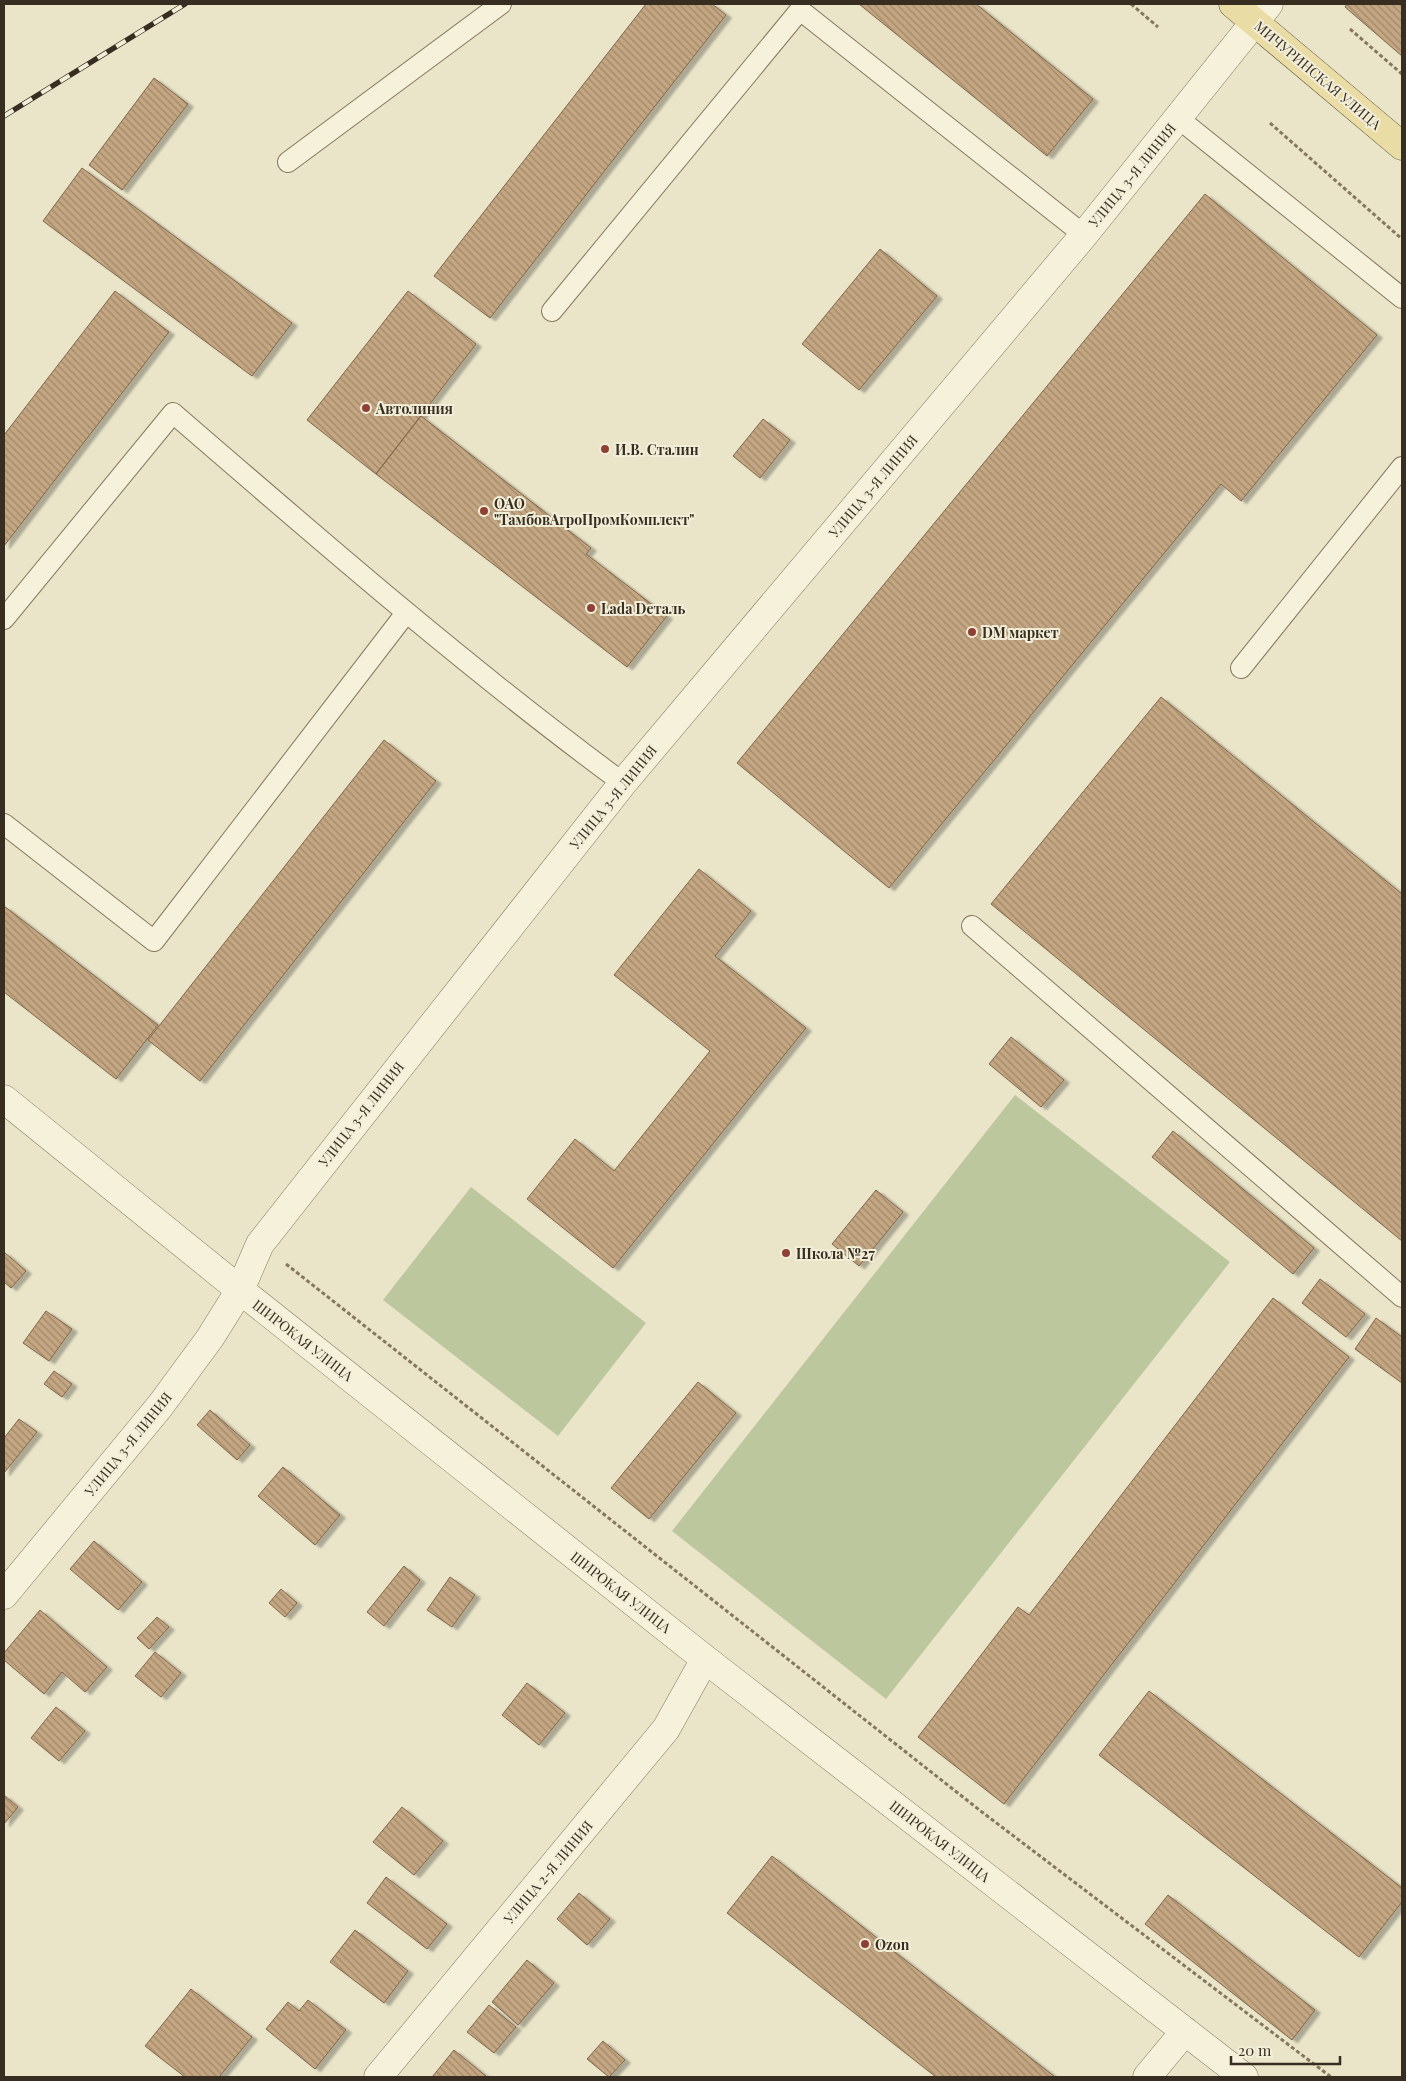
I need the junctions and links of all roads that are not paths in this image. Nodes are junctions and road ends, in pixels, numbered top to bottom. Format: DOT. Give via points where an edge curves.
graph roads {
  1 [pos="501,4"];
  2 [pos="1233,4"];
  3 [pos="1262,13"];
  4 [pos="1178,118"];
  5 [pos="1402,146"];
  6 [pos="288,162"];
  7 [pos="1084,235"];
  8 [pos="1402,298"];
  9 [pos="552,311"];
  10 [pos="1402,467"];
  11 [pos="406,613"];
  12 [pos="4,619"];
  13 [pos="1241,668"];
  14 [pos="623,783"];
  15 [pos="4,824"];
  16 [pos="972,926"];
  17 [pos="4,1099"];
  18 [pos="240,1290"];
  19 [pos="1402,1297"];
  20 [pos="4,1595"];
  21 [pos="705,1659"];
  22 [pos="1185,2031"];
  23 [pos="378,2077"];
  24 [pos="1147,2077"];
  25 [pos="1244,2077"];
  1 -- 6 [label="lane"];
  2 -- 3 [label="main road, МИЧУРИНСКАЯ УЛИЦА"];
  3 -- 4 [label="street, УЛИЦА 3-Я ЛИНИЯ"];
  3 -- 5 [label="main road, МИЧУРИНСКАЯ УЛИЦА"];
  4 -- 7 [label="street, УЛИЦА 3-Я ЛИНИЯ"];
  4 -- 8 [label="lane"];
  7 -- 9 [label="lane" via="800,10"];
  7 -- 14 [label="street, УЛИЦА 3-Я ЛИНИЯ"];
  10 -- 13 [label="lane"];
  11 -- 12 [label="lane" via="173,413"];
  11 -- 14 [label="lane"];
  11 -- 15 [label="lane" via="154,941"];
  14 -- 18 [label="street, УЛИЦА 3-Я ЛИНИЯ" via="260,1244"];
  16 -- 19 [label="lane"];
  17 -- 18 [label="street, ШИРОКАЯ УЛИЦА"];
  18 -- 20 [label="street, УЛИЦА 3-Я ЛИНИЯ" via="210,1338 160,1406"];
  18 -- 21 [label="street, ШИРОКАЯ УЛИЦА"];
  21 -- 22 [label="street, ШИРОКАЯ УЛИЦА"];
  21 -- 23 [label="street, УЛИЦА 2-Я ЛИНИЯ" via="666,1729"];
  22 -- 24 [label="street"];
  22 -- 25 [label="street, ШИРОКАЯ УЛИЦА"];
}
